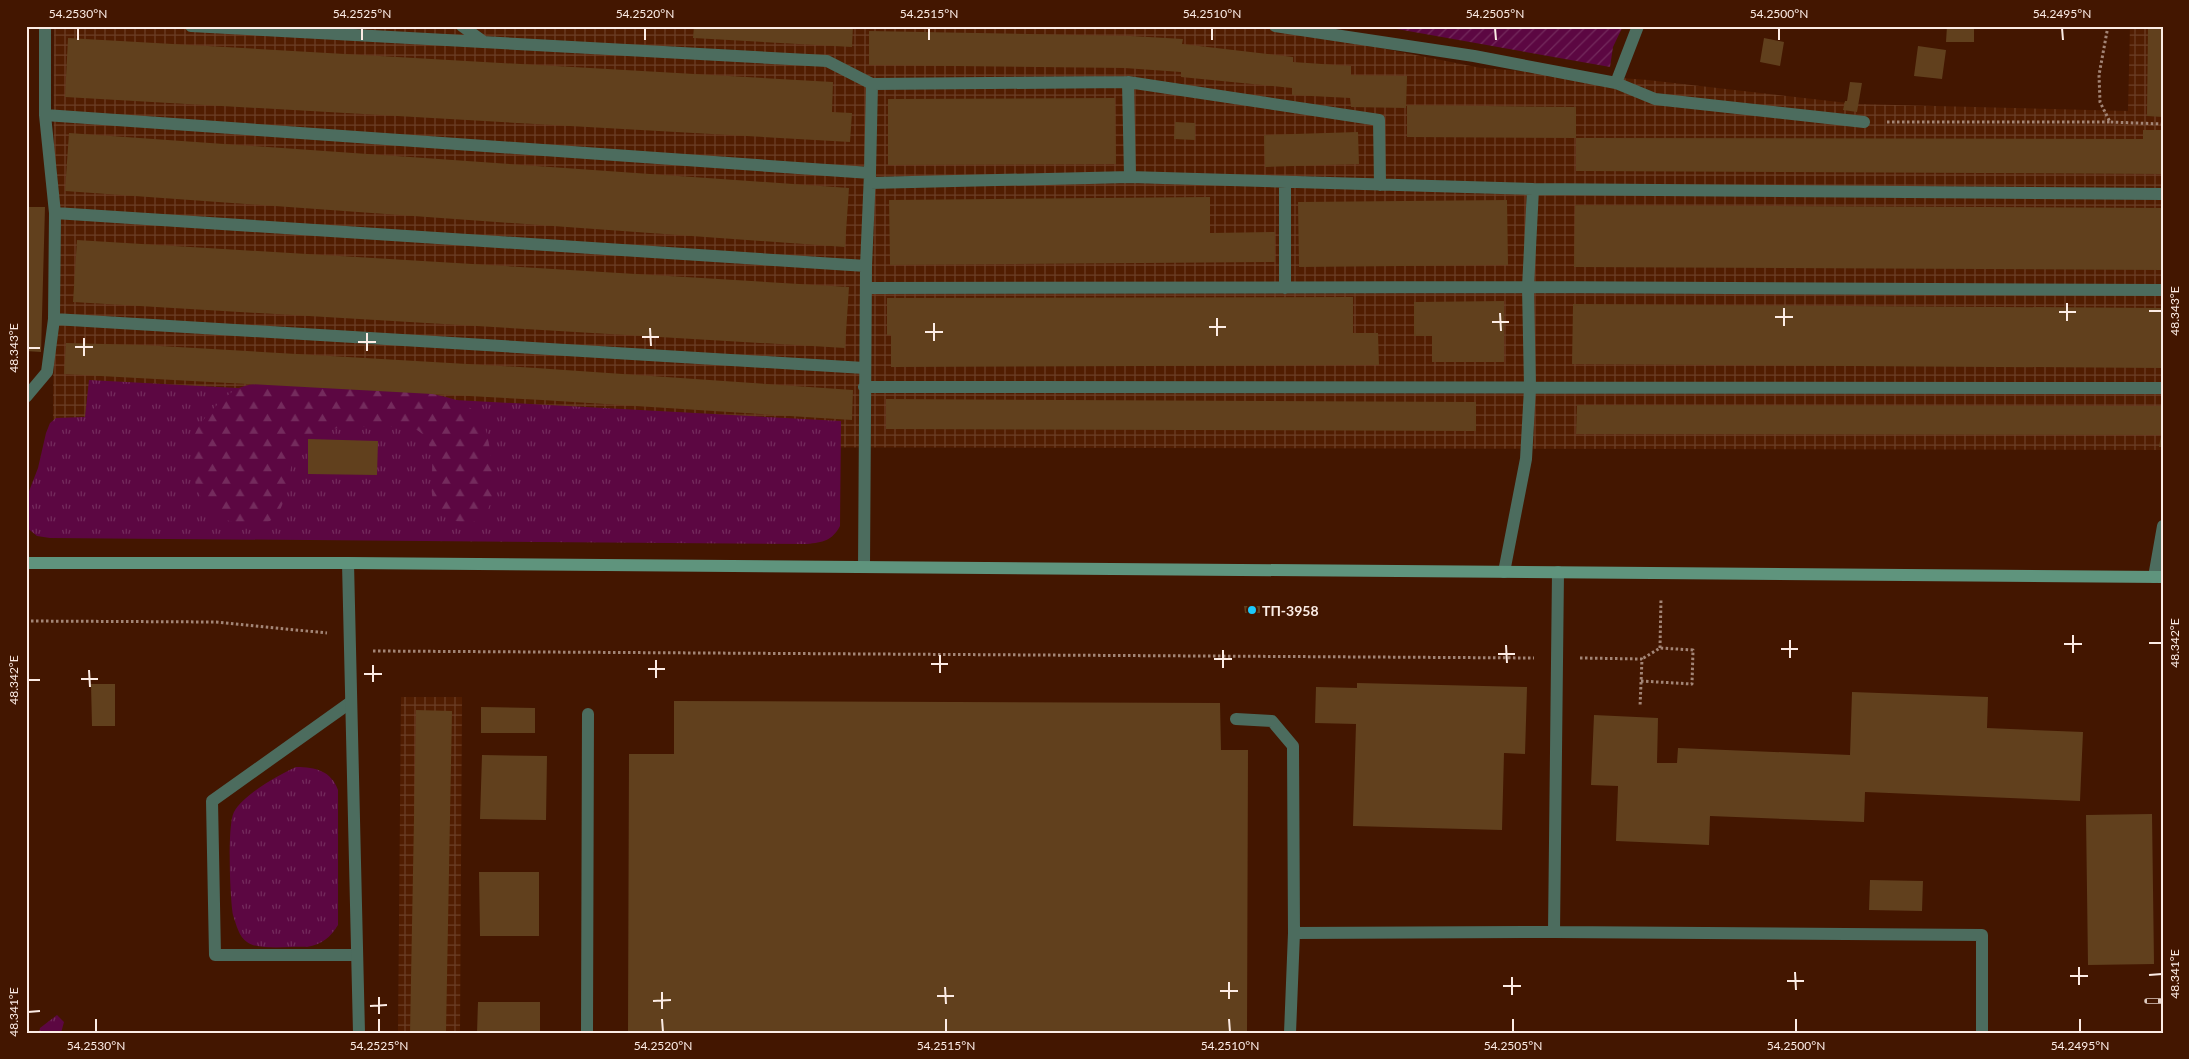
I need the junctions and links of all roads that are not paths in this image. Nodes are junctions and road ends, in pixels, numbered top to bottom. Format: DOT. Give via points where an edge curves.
graph roads {
  1 [pos="45,26"];
  2 [pos="191,26"];
  3 [pos="462,26"];
  4 [pos="1275,26"];
  5 [pos="1638,26"];
  6 [pos="484,42"];
  7 [pos="1128,82"];
  8 [pos="1616,83"];
  9 [pos="872,84"];
  10 [pos="45,115"];
  11 [pos="1864,122"];
  12 [pos="1130,177"];
  13 [pos="870,178"];
  14 [pos="1285,182"];
  15 [pos="1380,185"];
  16 [pos="1533,189"];
  17 [pos="2163,194"];
  18 [pos="55,213"];
  19 [pos="866,266"];
  20 [pos="1528,287"];
  21 [pos="866,288"];
  22 [pos="1285,288"];
  23 [pos="2163,290"];
  24 [pos="54,319"];
  25 [pos="864,368"];
  26 [pos="864,387"];
  27 [pos="1530,388"];
  28 [pos="2163,388"];
  29 [pos="26,397"];
  30 [pos="2163,526"];
  31 [pos="26,563"];
  32 [pos="348,563"];
  33 [pos="864,567"];
  34 [pos="1504,572"];
  35 [pos="1558,572"];
  36 [pos="2158,577"];
  37 [pos="351,702"];
  38 [pos="588,714"];
  39 [pos="1236,719"];
  40 [pos="1294,932"];
  41 [pos="1554,932"];
  42 [pos="358,955"];
  43 [pos="360,1033"];
  44 [pos="588,1033"];
  45 [pos="1290,1033"];
  46 [pos="1982,1033"];
  1 -- 10 [label="street"];
  2 -- 6 [label="street"];
  3 -- 6 [label="street"];
  4 -- 8 [label="street" via="1474,56"];
  5 -- 8 [label="street"];
  6 -- 9 [label="street" via="826,61"];
  7 -- 9 [label="street"];
  7 -- 12 [label="street"];
  7 -- 15 [label="street" via="1379,120"];
  8 -- 11 [label="street" via="1655,99"];
  9 -- 13 [label="street"];
  10 -- 13 [label="street"];
  10 -- 18 [label="street"];
  12 -- 13 [label="street"];
  12 -- 14 [label="street"];
  13 -- 19 [label="street"];
  14 -- 15 [label="street"];
  14 -- 22 [label="street"];
  15 -- 16 [label="street"];
  16 -- 17 [label="street"];
  16 -- 20 [label="street"];
  18 -- 19 [label="street"];
  18 -- 24 [label="street"];
  19 -- 21 [label="street"];
  20 -- 22 [label="street"];
  20 -- 23 [label="street"];
  20 -- 27 [label="street"];
  21 -- 22 [label="street"];
  21 -- 25 [label="street"];
  24 -- 25 [label="street"];
  24 -- 29 [label="street" via="47,372"];
  25 -- 26 [label="street"];
  26 -- 27 [label="street"];
  26 -- 33 [label="street"];
  27 -- 28 [label="street"];
  27 -- 34 [label="street" via="1526,459"];
  30 -- 36 [label="street"];
  31 -- 32 [label="street"];
  32 -- 33 [label="street"];
  32 -- 37 [label="street"];
  33 -- 34 [label="street"];
  34 -- 35 [label="street"];
  35 -- 36 [label="street"];
  35 -- 41 [label="street"];
  37 -- 42 [label="street"];
  37 -- 42 [label="street" via="212,801 215,955"];
  38 -- 44 [label="street"];
  39 -- 40 [label="street" via="1272,721 1293,746"];
  40 -- 41 [label="street"];
  40 -- 45 [label="street"];
  41 -- 46 [label="street" via="1982,935"];
  42 -- 43 [label="street"];
}
